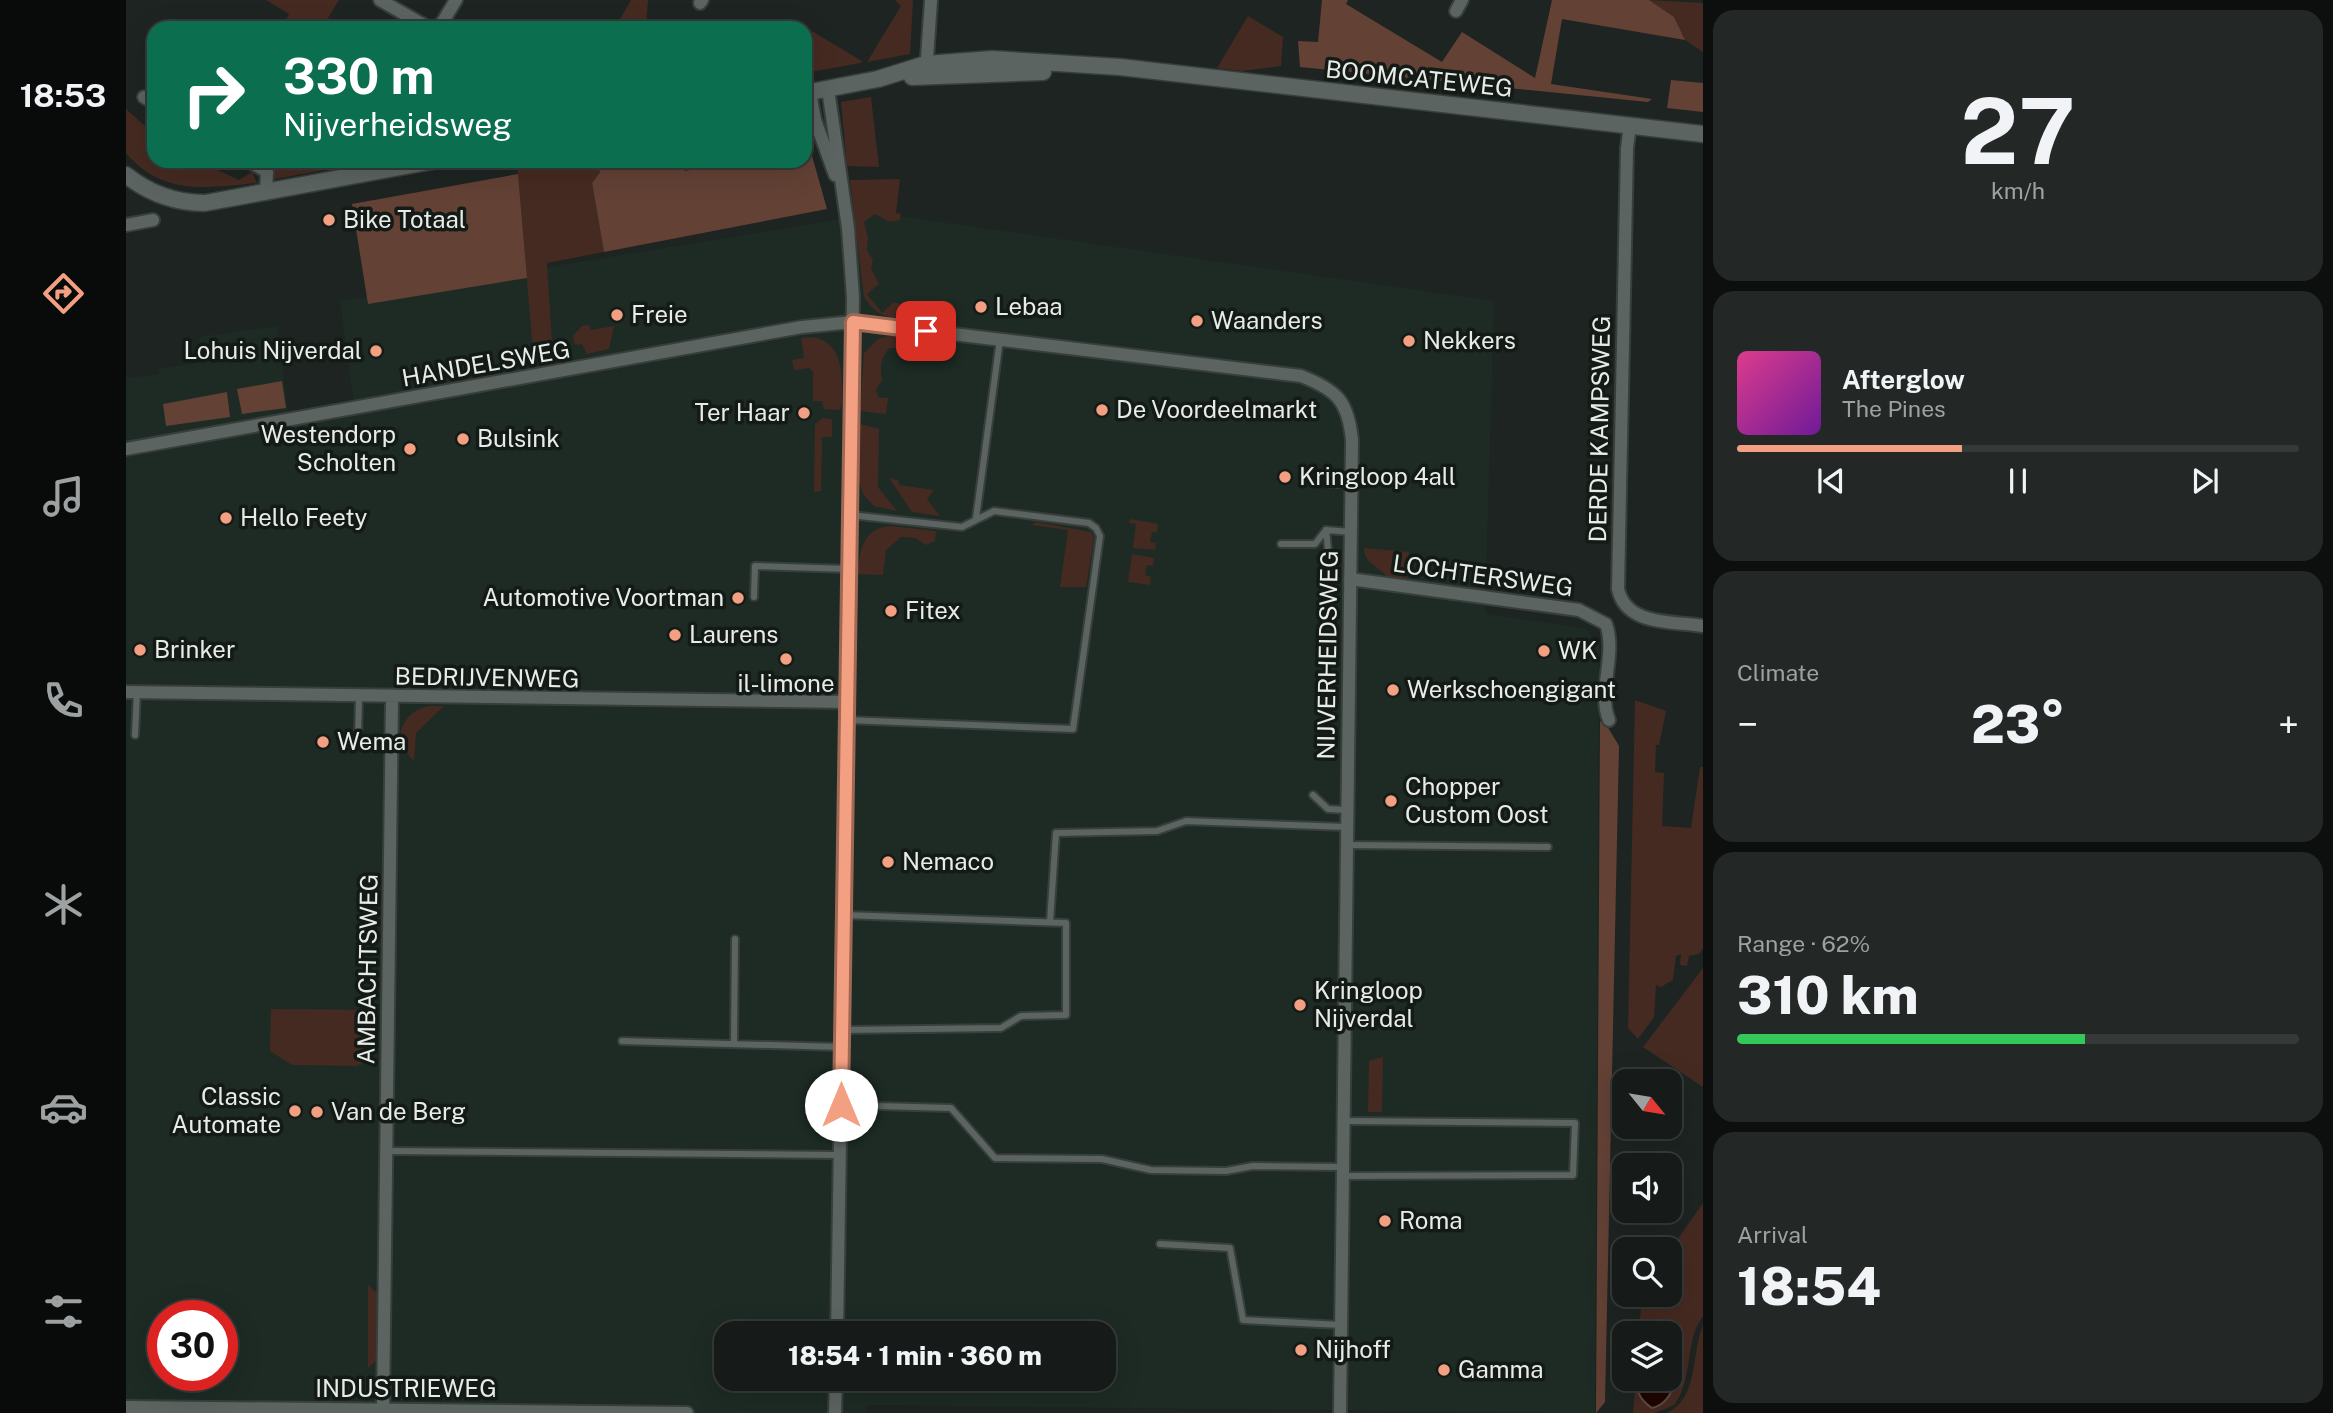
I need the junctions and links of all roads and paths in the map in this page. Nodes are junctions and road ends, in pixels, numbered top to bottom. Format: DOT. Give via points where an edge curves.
graph roads {
  1 [pos="380,0"];
  2 [pos="456,0"];
  3 [pos="931,0"];
  4 [pos="417,21"];
  5 [pos="443,21"];
  6 [pos="926,70"];
  7 [pos="828,89"];
  8 [pos="812,92"];
  9 [pos="812,110"];
  10 [pos="1630,126"];
  11 [pos="1703,134"];
  12 [pos="270,168"];
  13 [pos="395,168"];
  14 [pos="126,175"];
  15 [pos="841,190"];
  16 [pos="266,192"];
  17 [pos="153,219"];
  18 [pos="126,225"];
  19 [pos="853,322"];
  20 [pos="1000,340"];
  21 [pos="126,449"];
  22 [pos="1330,484"];
  23 [pos="1352,484"];
  24 [pos="850,515"];
  25 [pos="976,519"];
  26 [pos="1326,530"];
  27 [pos="1351,531"];
  28 [pos="1280,544"];
  29 [pos="1328,549"];
  30 [pos="849,569"];
  31 [pos="1350,579"];
  32 [pos="754,597"];
  33 [pos="1625,608"];
  34 [pos="1606,624"];
  35 [pos="1703,626"];
  36 [pos="132,692"];
  37 [pos="359,697"];
  38 [pos="392,698"];
  39 [pos="848,702"];
  40 [pos="847,720"];
  41 [pos="1609,720"];
  42 [pos="135,735"];
  43 [pos="358,738"];
  44 [pos="1313,795"];
  45 [pos="1347,810"];
  46 [pos="1347,827"];
  47 [pos="1347,845"];
  48 [pos="1548,847"];
  49 [pos="844,915"];
  50 [pos="1050,922"];
  51 [pos="735,939"];
  52 [pos="842,1030"];
  53 [pos="622,1041"];
  54 [pos="734,1043"];
  55 [pos="841,1047"];
  56 [pos="841,1105"];
  57 [pos="1344,1121"];
  58 [pos="387,1151"];
  59 [pos="841,1155"];
  60 [pos="1343,1172"];
  61 [pos="1160,1244"];
  62 [pos="837,1321"];
  63 [pos="1341,1325"];
  64 [pos="836,1391"];
  65 [pos="126,1406"];
  66 [pos="383,1409"];
  67 [pos="273,1411"];
  68 [pos="687,1413"];
  69 [pos="835,1413"];
  70 [pos="1340,1413"];
  1 -- 4 [label="street"];
  2 -- 5 [label="street"];
  3 -- 6 [label="street"];
  6 -- 7 [label="street, BOOMCATEWEG"];
  6 -- 10 [label="street, BOOMCATEWEG" via="992,60 1130,70"];
  7 -- 8 [label="street, BOOMCATEWEG"];
  7 -- 15 [label="street"];
  9 -- 15 [label="street"];
  10 -- 11 [label="street, BOOMCATEWEG"];
  10 -- 33 [label="street, DERDE KAMPSWEG" via="1618,589"];
  12 -- 16 [label="street"];
  13 -- 16 [label="street"];
  14 -- 16 [label="street" via="159,195 186,203"];
  15 -- 19 [label="street" via="848,228"];
  17 -- 18 [label="street"];
  19 -- 20 [label="street, NIJVERHEIDSWEG"];
  19 -- 21 [label="street, HANDELSWEG" via="802,327"];
  19 -- 24 [label="street"];
  20 -- 23 [label="street, NIJVERHEIDSWEG" via="1301,376 1324,385 1342,401 1350,418"];
  20 -- 25 [label="lane"];
  22 -- 23 [label="lane"];
  23 -- 27 [label="street, NIJVERHEIDSWEG"];
  24 -- 25 [label="lane" via="956,527"];
  24 -- 30 [label="street"];
  25 -- 40 [label="lane" via="994,511 1088,523 1099,532 1073,729"];
  26 -- 27 [label="lane"];
  26 -- 28 [label="lane" via="1315,544"];
  26 -- 29 [label="lane"];
  27 -- 31 [label="street, NIJVERHEIDSWEG"];
  30 -- 32 [label="lane" via="755,566"];
  30 -- 39 [label="street"];
  31 -- 34 [label="street, LOCHTERSWEG" via="1579,610"];
  31 -- 45 [label="street, NIJVERHEIDSWEG"];
  33 -- 34 [label="street"];
  33 -- 35 [label="street" via="1640,617"];
  34 -- 41 [label="street" via="1610,642 1605,708"];
  36 -- 37 [label="street, BEDRIJVENWEG"];
  36 -- 42 [label="lane"];
  37 -- 38 [label="street, BEDRIJVENWEG"];
  37 -- 43 [label="lane"];
  38 -- 39 [label="street, BEDRIJVENWEG"];
  38 -- 58 [label="street, AMBACHTSWEG"];
  39 -- 40 [label="street"];
  40 -- 49 [label="street"];
  44 -- 45 [label="lane" via="1328,808"];
  45 -- 46 [label="street, NIJVERHEIDSWEG"];
  46 -- 47 [label="street, NIJVERHEIDSWEG"];
  46 -- 50 [label="lane" via="1186,821 1157,831 1056,833"];
  47 -- 48 [label="lane"];
  47 -- 57 [label="street, NIJVERHEIDSWEG"];
  49 -- 50 [label="lane"];
  49 -- 52 [label="street"];
  50 -- 52 [label="lane" via="1066,923 1066,1014 1021,1016 1001,1028"];
  51 -- 54 [label="lane"];
  52 -- 55 [label="street"];
  53 -- 54 [label="lane"];
  54 -- 55 [label="lane"];
  55 -- 56 [label="street"];
  56 -- 59 [label="street"];
  56 -- 60 [label="lane" via="951,1108 995,1158 1102,1160 1151,1170 1226,1171 1253,1166"];
  57 -- 60 [label="street, NIJVERHEIDSWEG"];
  57 -- 60 [label="lane" via="1575,1123 1573,1175"];
  58 -- 59 [label="lane"];
  58 -- 66 [label="street, AMBACHTSWEG"];
  59 -- 62 [label="street"];
  60 -- 63 [label="street, NIJVERHEIDSWEG"];
  61 -- 63 [label="lane" via="1230,1248 1243,1320"];
  63 -- 70 [label="street, NIJVERHEIDSWEG"];
  64 -- 69 [label="street"];
  65 -- 67 [label="street, INDUSTRIEWEG"];
  66 -- 67 [label="street, INDUSTRIEWEG"];
  66 -- 68 [label="street, INDUSTRIEWEG"];
}
